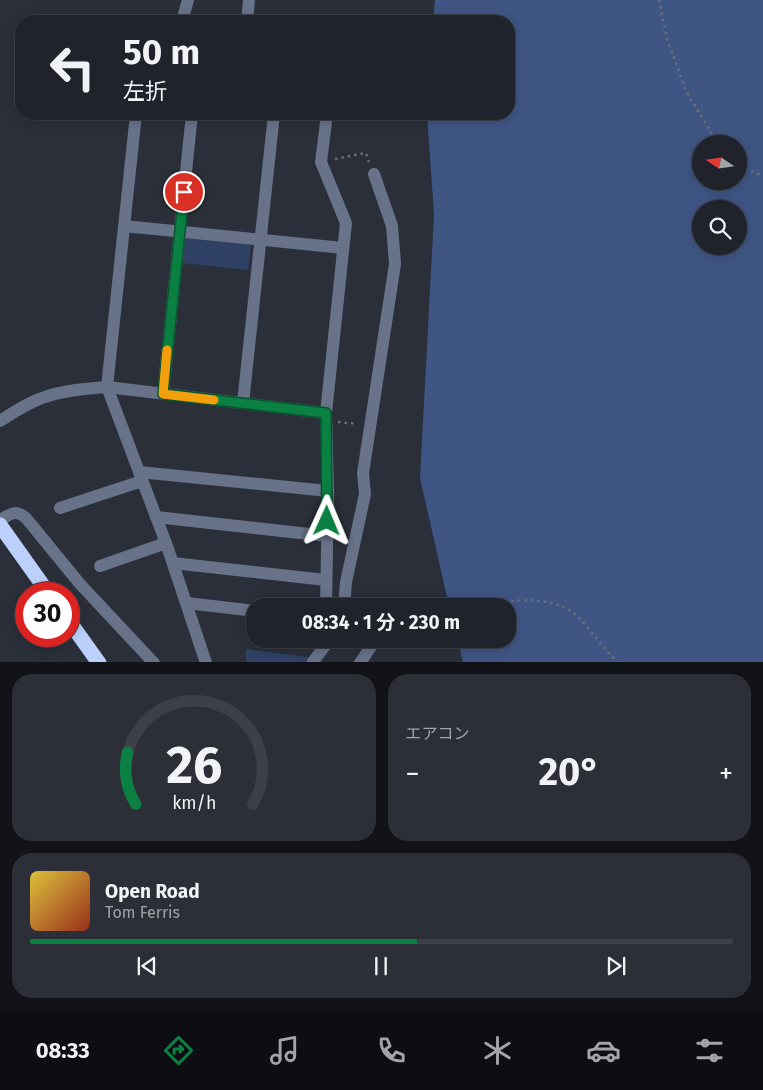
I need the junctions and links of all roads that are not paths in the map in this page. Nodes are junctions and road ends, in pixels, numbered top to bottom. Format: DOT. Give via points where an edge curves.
graph roads {
  1 [pos="188,0"];
  2 [pos="249,0"];
  3 [pos="184,15"];
  4 [pos="248,15"];
  5 [pos="135,120"];
  6 [pos="191,120"];
  7 [pos="273,120"];
  8 [pos="326,120"];
  9 [pos="374,174"];
  10 [pos="124,226"];
  11 [pos="180,232"];
  12 [pos="260,240"];
  13 [pos="343,248"];
  14 [pos="107,387"];
  15 [pos="163,394"];
  16 [pos="243,403"];
  17 [pos="326,417"];
  18 [pos="0,421"];
  19 [pos="141,476"];
  20 [pos="328,491"];
  21 [pos="60,508"];
  22 [pos="156,517"];
  23 [pos="0,520"];
  24 [pos="0,525"];
  25 [pos="327,536"];
  26 [pos="166,543"];
  27 [pos="173,563"];
  28 [pos="100,566"];
  29 [pos="326,580"];
  30 [pos="40,582"];
  31 [pos="326,598"];
  32 [pos="345,598"];
  33 [pos="187,603"];
  34 [pos="246,610"];
  35 [pos="80,637"];
  36 [pos="323,648"];
  37 [pos="370,648"];
  38 [pos="98,662"];
  39 [pos="154,662"];
  40 [pos="206,662"];
  41 [pos="312,662"];
  42 [pos="360,662"];
  1 -- 3 [label="street"];
  2 -- 4 [label="street"];
  5 -- 10 [label="street"];
  6 -- 11 [label="street"];
  7 -- 12 [label="street"];
  8 -- 13 [label="street" via="321,162 346,223"];
  9 -- 32 [label="street" via="392,226 395,264 363,473 365,494"];
  10 -- 11 [label="street"];
  10 -- 14 [label="street"];
  11 -- 12 [label="street"];
  11 -- 15 [label="street"];
  12 -- 13 [label="street"];
  12 -- 16 [label="street"];
  13 -- 17 [label="street"];
  14 -- 15 [label="street"];
  14 -- 18 [label="street" via="45,397"];
  14 -- 19 [label="street"];
  15 -- 16 [label="street"];
  16 -- 17 [label="street"];
  17 -- 20 [label="street"];
  19 -- 20 [label="street"];
  19 -- 21 [label="street"];
  19 -- 22 [label="street"];
  20 -- 25 [label="street"];
  22 -- 25 [label="street"];
  22 -- 26 [label="street"];
  23 -- 39 [label="street" via="14,513 26,518 80,584"];
  24 -- 30 [label="highway"];
  25 -- 29 [label="street"];
  26 -- 27 [label="street"];
  26 -- 28 [label="street"];
  27 -- 29 [label="street"];
  27 -- 33 [label="street"];
  29 -- 31 [label="street"];
  33 -- 34 [label="street"];
  33 -- 40 [label="street"];
  35 -- 38 [label="highway"];
  36 -- 41 [label="street"];
  37 -- 42 [label="street"];
}
